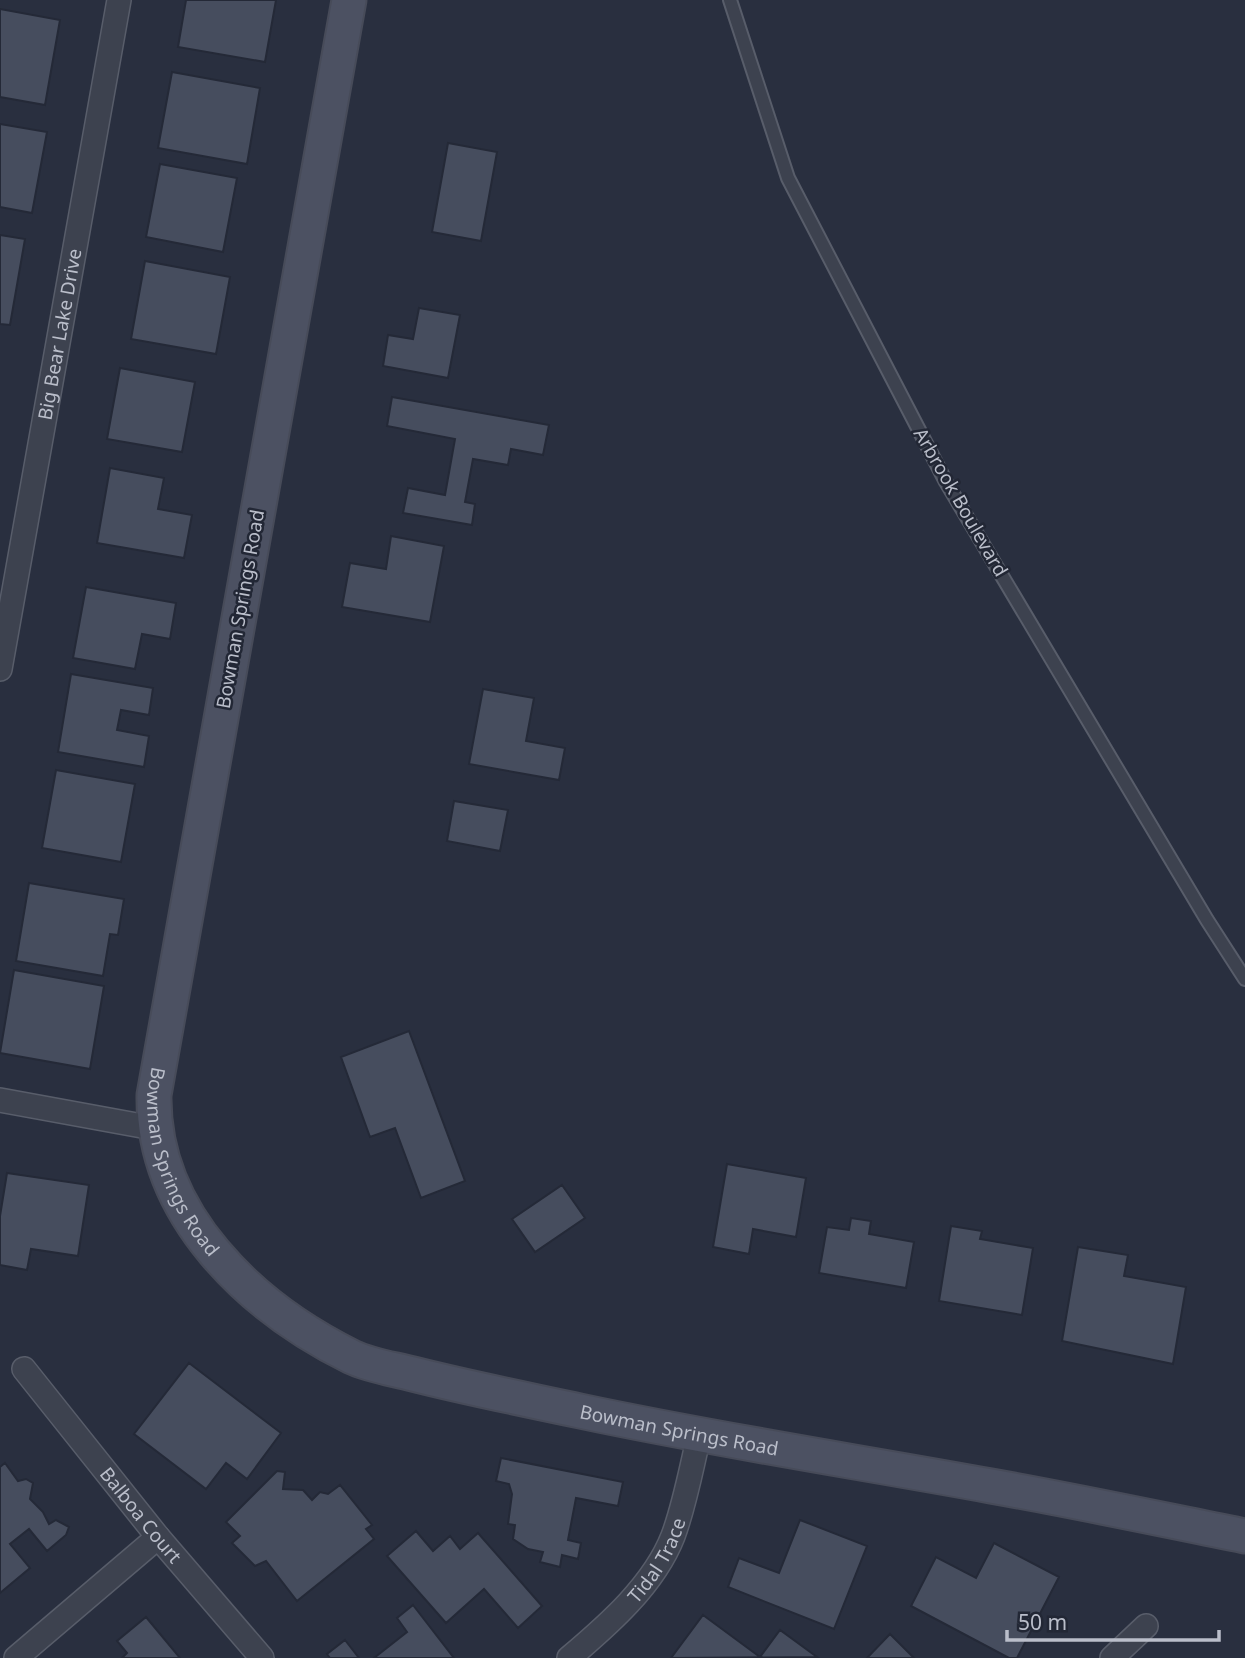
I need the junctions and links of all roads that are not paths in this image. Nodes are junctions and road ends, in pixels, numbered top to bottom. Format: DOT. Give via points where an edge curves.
graph roads {
  1 [pos="119,0"];
  2 [pos="349,0"];
  3 [pos="730,0"];
  4 [pos="0,669"];
  5 [pos="1245,979"];
  6 [pos="0,1100"];
  7 [pos="153,1128"];
  8 [pos="24,1369"];
  9 [pos="699,1436"];
  10 [pos="1245,1536"];
  11 [pos="158,1537"];
  12 [pos="1146,1626"];
  13 [pos="16,1658"];
  14 [pos="262,1658"];
  15 [pos="569,1658"];
  16 [pos="1112,1658"];
  1 -- 4 [label="street, Big Bear Lake Drive"];
  2 -- 7 [label="street, Bowman Springs Road" via="154,1095"];
  3 -- 5 [label="lane, Arbrook Boulevard" via="788,178 946,482"];
  6 -- 7 [label="street"];
  7 -- 9 [label="street, Bowman Springs Road" via="168,1176 201,1237 240,1281 305,1332 356,1359"];
  8 -- 11 [label="street, Balboa Court"];
  9 -- 10 [label="street, Bowman Springs Road" via="992,1486"];
  9 -- 15 [label="street, Tidal Trace" via="672,1538 641,1587 604,1629"];
  11 -- 13 [label="street"];
  11 -- 14 [label="street, Balboa Court"];
  12 -- 16 [label="street"];
}
